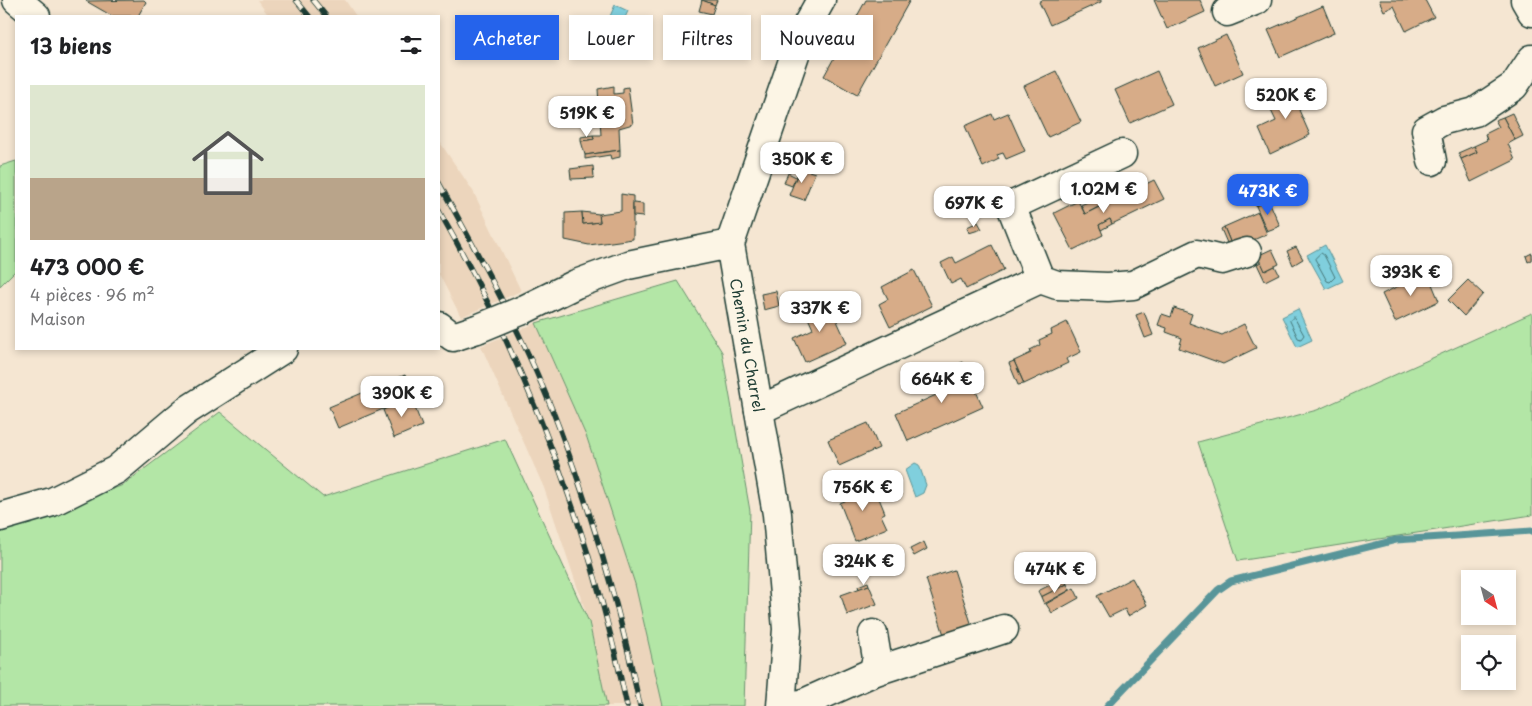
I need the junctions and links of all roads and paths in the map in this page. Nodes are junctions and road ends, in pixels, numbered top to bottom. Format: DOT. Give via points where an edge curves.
graph roads {
  1 [pos="17,0"];
  2 [pos="821,0"];
  3 [pos="1257,0"];
  4 [pos="1525,0"];
  5 [pos="1228,12"];
  6 [pos="1532,12"];
  7 [pos="35,15"];
  8 [pos="1532,59"];
  9 [pos="1122,154"];
  10 [pos="1432,161"];
  11 [pos="730,244"];
  12 [pos="1247,252"];
  13 [pos="1040,279"];
  14 [pos="440,327"];
  15 [pos="281,350"];
  16 [pos="759,410"];
  17 [pos="0,517"];
  18 [pos="1004,629"];
  19 [pos="873,634"];
  20 [pos="873,672"];
  21 [pos="782,706"];
  1 -- 7 [label="street"];
  2 -- 11 [label="street, Chemin du Charrel" via="802,34"];
  3 -- 5 [label="street"];
  4 -- 6 [label="street"];
  8 -- 10 [label="street" via="1514,86 1475,112 1444,120 1426,130"];
  9 -- 13 [label="street" via="1011,206"];
  11 -- 14 [label="street, bridge" via="628,265 453,337"];
  11 -- 16 [label="street, Chemin du Charrel"];
  12 -- 13 [label="street" via="1222,260 1197,254 1133,285 1057,285"];
  13 -- 16 [label="street"];
  15 -- 17 [label="street" via="186,411 116,470 52,502"];
  16 -- 21 [label="street, Chemin du Charrel" via="777,514 787,629"];
  18 -- 20 [label="street"];
  19 -- 20 [label="street" via="877,658"];
  20 -- 21 [label="street" via="802,704"];
}
